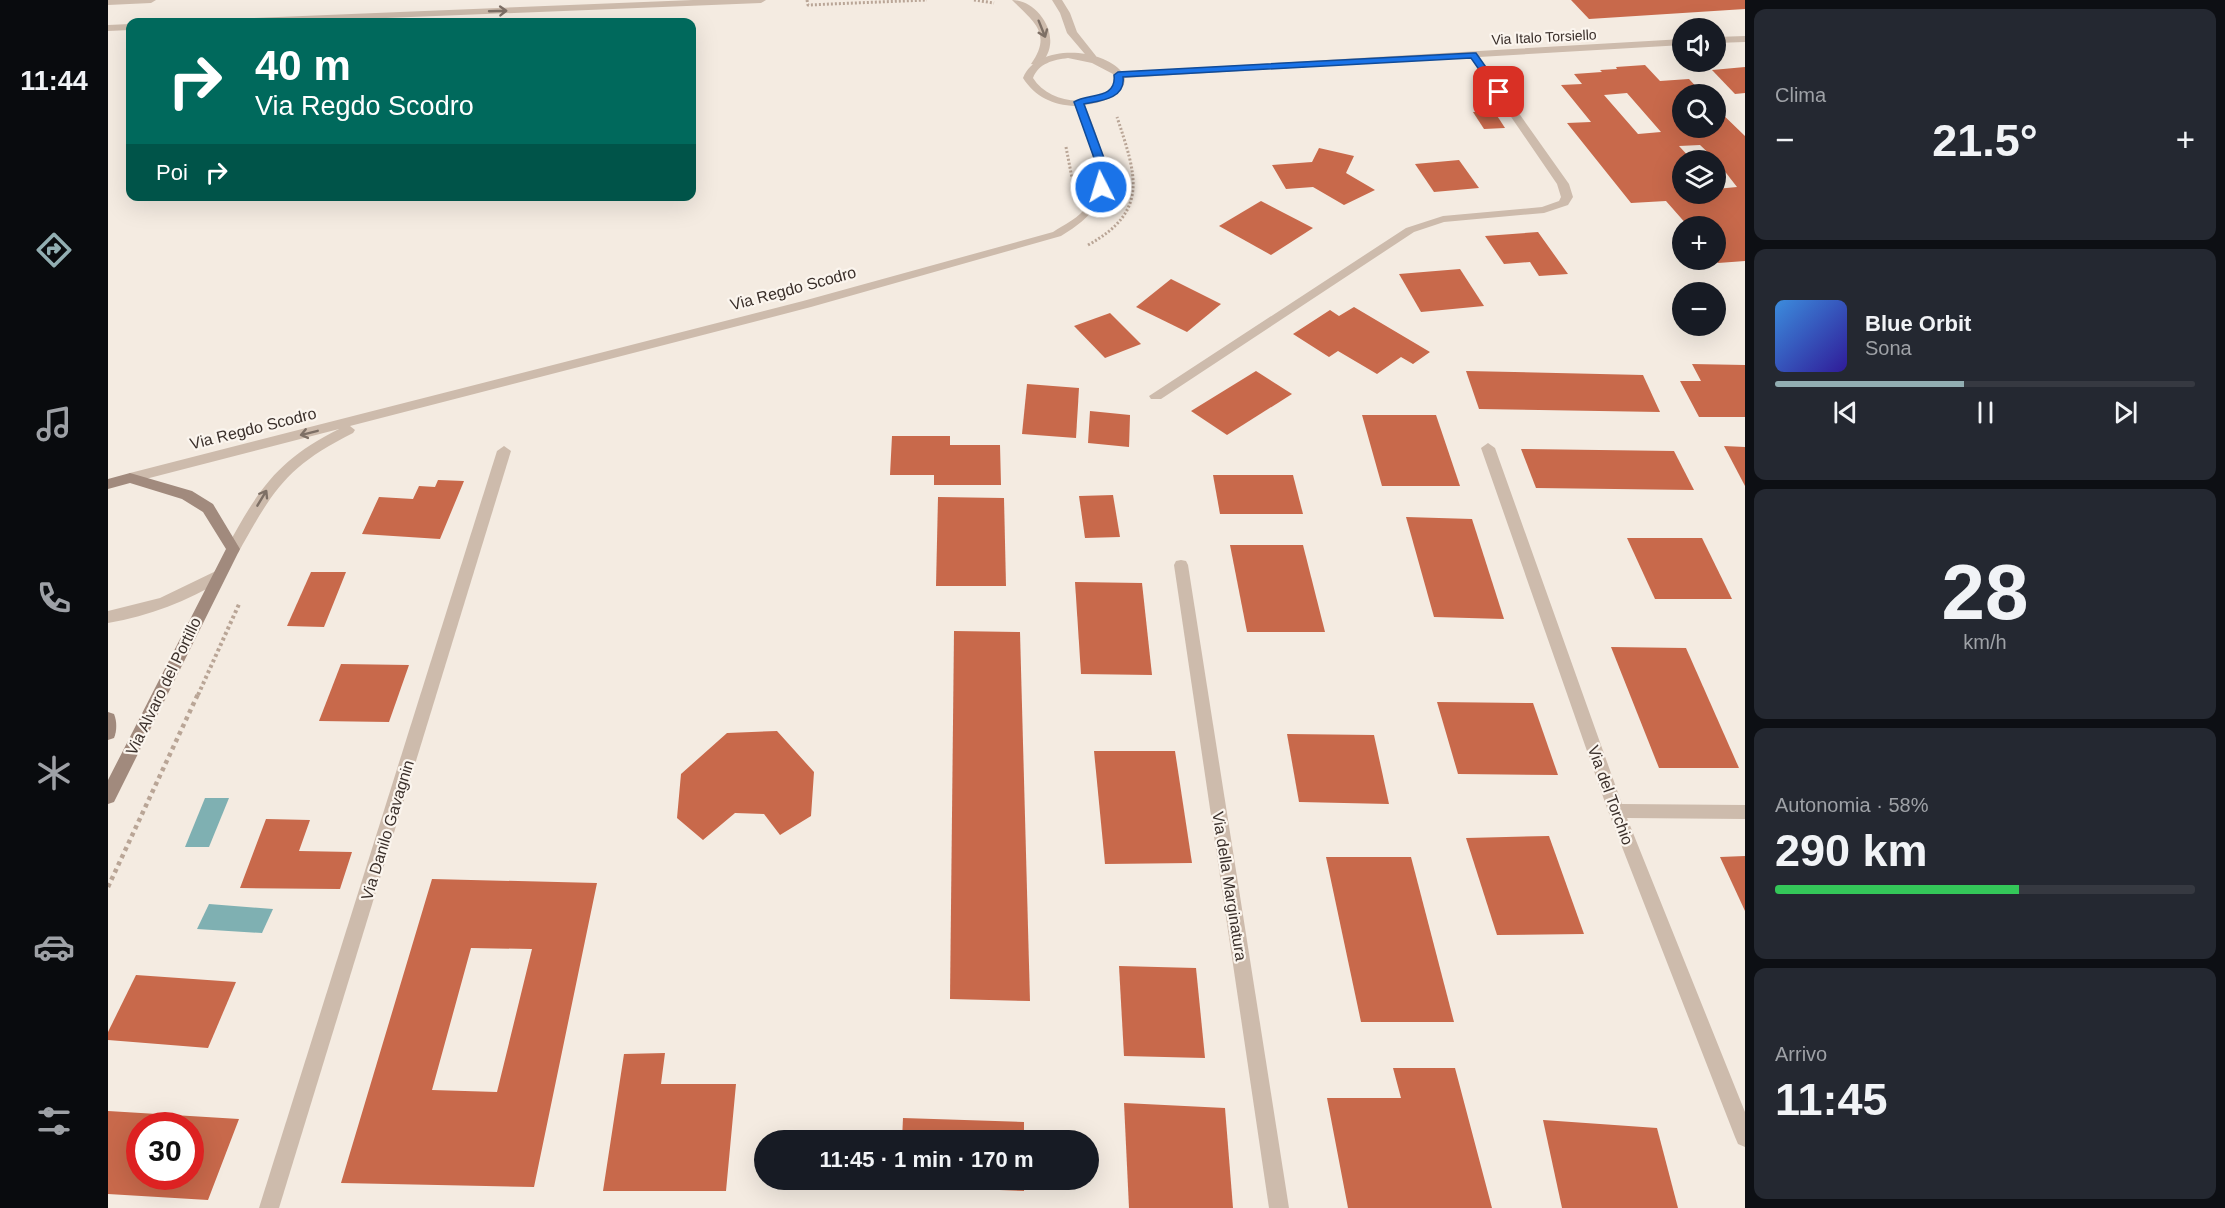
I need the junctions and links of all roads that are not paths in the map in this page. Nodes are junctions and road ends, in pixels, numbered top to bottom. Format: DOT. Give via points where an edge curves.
graph roads {
  1 [pos="151,0"];
  2 [pos="759,0"];
  3 [pos="1017,0"];
  4 [pos="1057,0"];
  5 [pos="108,2"];
  6 [pos="326,18"];
  7 [pos="126,27"];
  8 [pos="108,28"];
  9 [pos="1745,39"];
  10 [pos="1726,40"];
  11 [pos="1672,43"];
  12 [pos="1473,55"];
  13 [pos="1093,58"];
  14 [pos="1036,64"];
  15 [pos="1118,75"];
  16 [pos="1079,102"];
  17 [pos="1156,396"];
  18 [pos="386,413"];
  19 [pos="1488,448"];
  20 [pos="504,451"];
  21 [pos="130,478"];
  22 [pos="108,484"];
  23 [pos="233,549"];
  24 [pos="1181,565"];
  25 [pos="218,576"];
  26 [pos="108,617"];
  27 [pos="108,719"];
  28 [pos="108,734"];
  29 [pos="108,797"];
  30 [pos="1616,811"];
  31 [pos="1745,812"];
  32 [pos="1745,1137"];
  33 [pos="269,1208"];
  34 [pos="1279,1208"];
  1 -- 5 [label="street"];
  6 -- 2 [label="street, one-way"];
  3 -- 14 [label="street, one-way" via="1035,14 1046,34 1045,53"];
  4 -- 13 [label="street" via="1072,33"];
  7 -- 8 [label="street"];
  9 -- 10 [label="street"];
  11 -- 12 [label="street, Via Italo Torsiello"];
  12 -- 15 [label="street, Via Italo Torsiello"];
  12 -- 17 [label="street" via="1563,184 1567,197 1564,202 1544,210 1443,219 1410,230"];
  13 -- 14 [label="street" via="1055,57"];
  13 -- 15 [label="street"];
  14 -- 16 [label="street" via="1028,78 1038,93"];
  15 -- 16 [label="street" via="1119,83 1107,96"];
  16 -- 18 [label="street, Via Regdo Scodro" via="1099,158 1101,187 1086,215 1057,234"];
  18 -- 21 [label="street, Via Regdo Scodro, one-way"];
  23 -- 18 [label="street, Via Regdo Scodro, one-way" via="271,484 287,466 318,445"];
  19 -- 30 [label="street, Via del Torchio"];
  20 -- 33 [label="street, Via Danilo Gavagnin"];
  21 -- 22 [label="street"];
  21 -- 23 [label="street" via="200,501 219,522"];
  23 -- 25 [label="street, Via Alvaro del Portillo"];
  24 -- 34 [label="street, Via della Marginatura"];
  25 -- 26 [label="street" via="162,604"];
  25 -- 29 [label="street, Via Alvaro del Portillo"];
  27 -- 28 [label="street, Via Alvaro del Portillo"];
  30 -- 31 [label="street"];
  30 -- 32 [label="street, Via del Torchio"];
}
